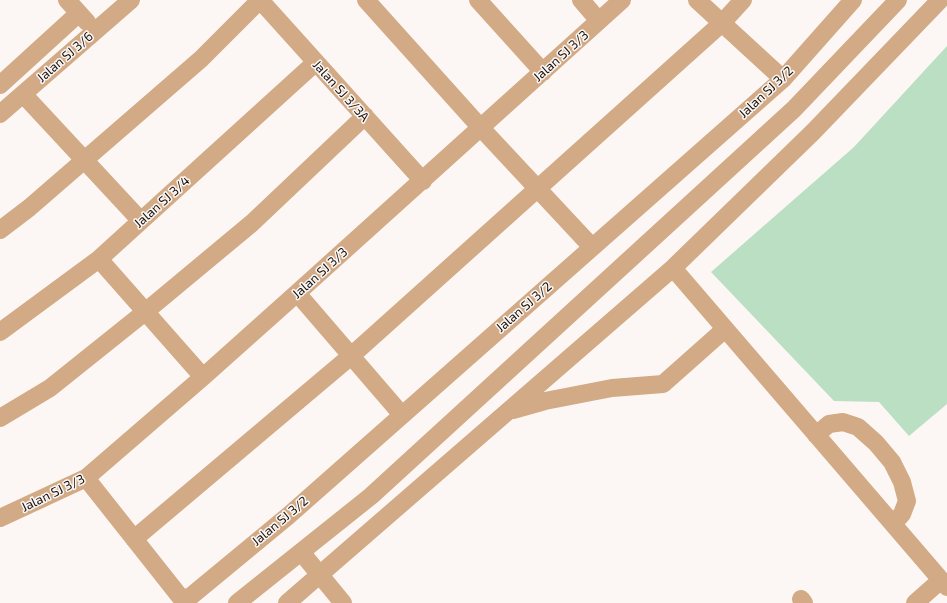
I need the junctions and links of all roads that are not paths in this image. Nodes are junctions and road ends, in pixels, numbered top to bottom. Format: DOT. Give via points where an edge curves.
graph roads {
  1 [pos="260,0"];
  2 [pos="366,0"];
  3 [pos="478,0"];
  4 [pos="581,0"];
  5 [pos="622,0"];
  6 [pos="696,0"];
  7 [pos="742,0"];
  8 [pos="853,0"];
  9 [pos="898,0"];
  10 [pos="940,0"];
  11 [pos="122,3"];
  12 [pos="73,6"];
  13 [pos="599,21"];
  14 [pos="722,23"];
  15 [pos="95,31"];
  16 [pos="316,62"];
  17 [pos="543,72"];
  18 [pos="3,74"];
  19 [pos="783,79"];
  20 [pos="23,94"];
  21 [pos="0,114"];
  22 [pos="365,116"];
  23 [pos="481,128"];
  24 [pos="84,160"];
  25 [pos="423,181"];
  26 [pos="537,189"];
  27 [pos="141,220"];
  28 [pos="0,230"];
  29 [pos="592,248"];
  30 [pos="99,258"];
  31 [pos="673,268"];
  32 [pos="297,294"];
  33 [pos="145,312"];
  34 [pos="725,329"];
  35 [pos="0,332"];
  36 [pos="351,356"];
  37 [pos="203,378"];
  38 [pos="507,412"];
  39 [pos="402,415"];
  40 [pos="0,418"];
  41 [pos="816,435"];
  42 [pos="86,478"];
  43 [pos="0,518"];
  44 [pos="893,524"];
  45 [pos="134,539"];
  46 [pos="301,552"];
  47 [pos="320,575"];
  48 [pos="944,584"];
  49 [pos="237,603"];
  50 [pos="287,603"];
  51 [pos="343,603"];
  52 [pos="915,603"];
  1 -- 16 [label="street, Jalan SJ 3/3A"];
  1 -- 24 [label="street" via="201,60"];
  2 -- 23 [label="street"];
  3 -- 17 [label="street"];
  4 -- 13 [label="street"];
  5 -- 13 [label="street, Jalan SJ 3/3"];
  6 -- 14 [label="street"];
  7 -- 14 [label="street"];
  8 -- 19 [label="street, Jalan SJ 3/2"];
  9 -- 46 [label="street" via="788,114 371,496"];
  10 -- 31 [label="street" via="813,132"];
  11 -- 15 [label="street, Jalan SJ 3/6"];
  12 -- 15 [label="street"];
  12 -- 18 [label="street"];
  13 -- 17 [label="street, Jalan SJ 3/3"];
  14 -- 19 [label="street"];
  14 -- 26 [label="street"];
  15 -- 20 [label="street, Jalan SJ 3/6"];
  16 -- 22 [label="street, Jalan SJ 3/3A"];
  16 -- 27 [label="street, Jalan SJ 3/4"];
  17 -- 23 [label="street, Jalan SJ 3/3"];
  19 -- 29 [label="street, Jalan SJ 3/2"];
  20 -- 21 [label="street, Jalan SJ 3/6"];
  20 -- 24 [label="street"];
  22 -- 25 [label="street, Jalan SJ 3/3A"];
  22 -- 33 [label="street" via="252,223"];
  23 -- 25 [label="street, Jalan SJ 3/3"];
  23 -- 26 [label="street"];
  24 -- 27 [label="street"];
  24 -- 28 [label="street"];
  25 -- 32 [label="street, Jalan SJ 3/3"];
  26 -- 29 [label="street"];
  26 -- 36 [label="street"];
  27 -- 30 [label="street, Jalan SJ 3/4"];
  29 -- 39 [label="street, Jalan SJ 3/2"];
  30 -- 33 [label="street"];
  30 -- 35 [label="street, Jalan SJ 3/4"];
  31 -- 34 [label="street"];
  31 -- 38 [label="street"];
  32 -- 36 [label="street"];
  32 -- 37 [label="street, Jalan SJ 3/3"];
  33 -- 37 [label="street"];
  33 -- 40 [label="street" via="50,388"];
  34 -- 38 [label="street" via="663,384 612,388 545,401"];
  34 -- 41 [label="street"];
  36 -- 39 [label="street"];
  36 -- 45 [label="street"];
  37 -- 42 [label="street, Jalan SJ 3/3"];
  38 -- 47 [label="street"];
  39 -- 45 [label="street, Jalan SJ 3/2" via="190,597 181,598"];
  41 -- 44 [label="street"];
  41 -- 44 [label="street" via="829,424 843,422 858,427 876,443 892,462 902,482 907,501 902,514"];
  42 -- 43 [label="street, Jalan SJ 3/3"];
  42 -- 45 [label="street"];
  44 -- 48 [label="street"];
  46 -- 47 [label="street"];
  46 -- 49 [label="street"];
  47 -- 50 [label="street"];
  47 -- 51 [label="street"];
  48 -- 52 [label="street"];
}
